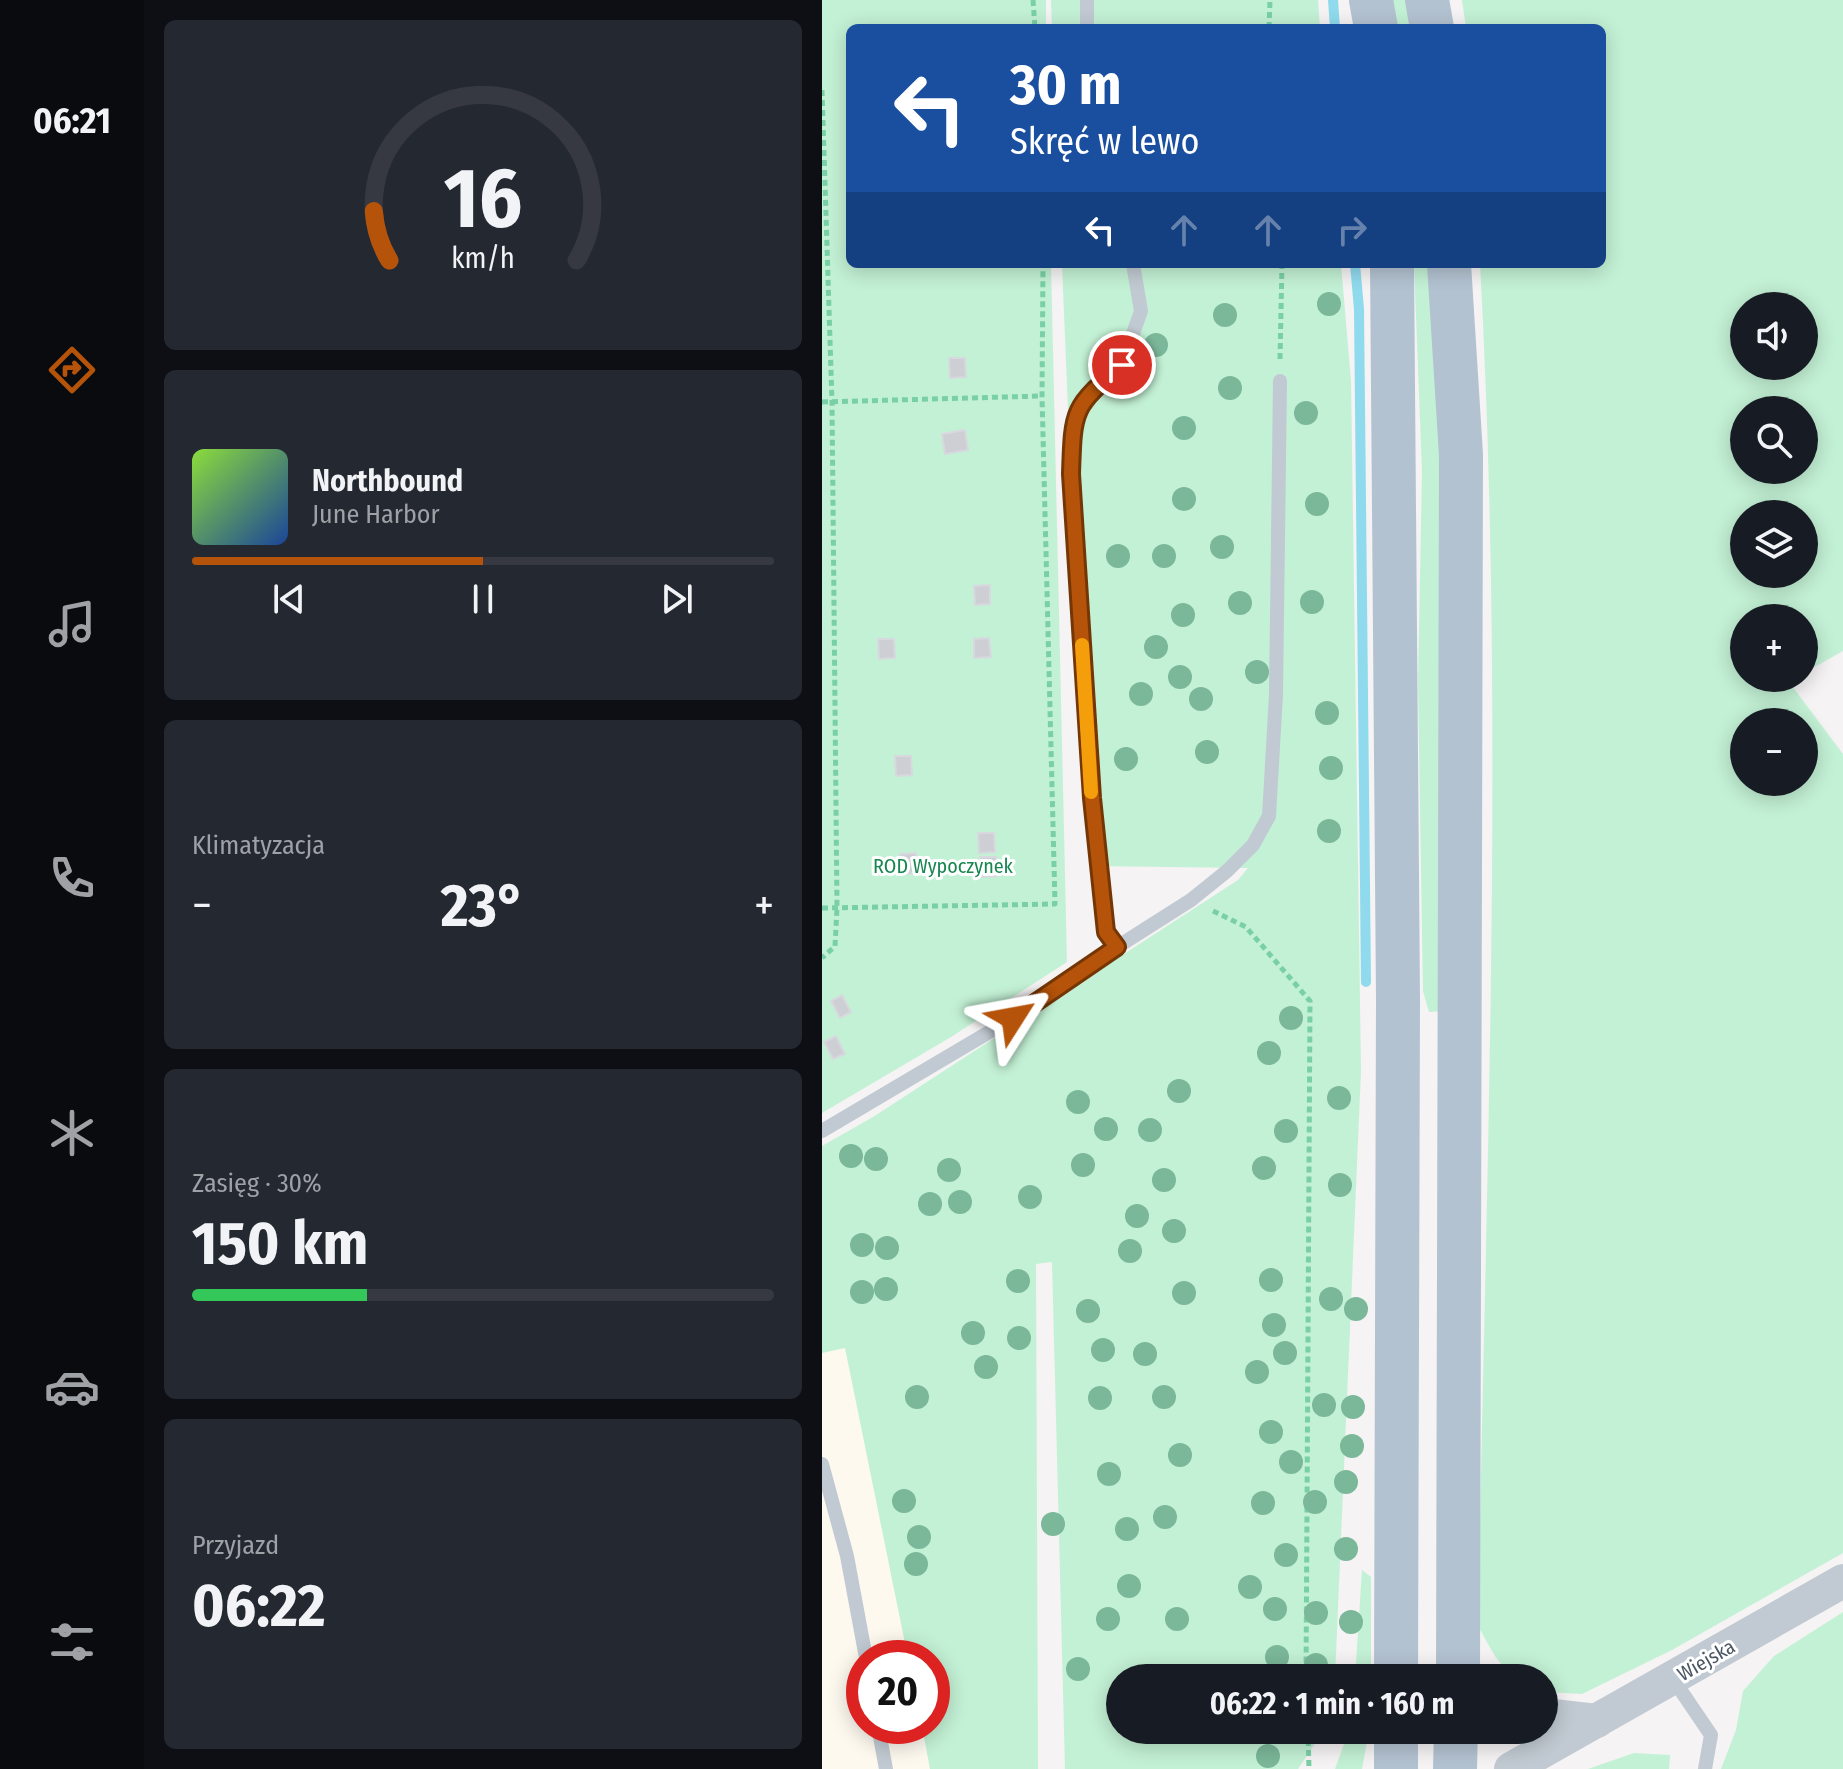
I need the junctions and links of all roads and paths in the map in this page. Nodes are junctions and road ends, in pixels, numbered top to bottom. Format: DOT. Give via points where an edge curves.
graph roads {
  1 [pos="1033,0"];
  2 [pos="1087,0"];
  3 [pos="1270,0"];
  4 [pos="1371,0"];
  5 [pos="1427,0"];
  6 [pos="1035,24"];
  7 [pos="1087,24"];
  8 [pos="1269,24"];
  9 [pos="1375,24"];
  10 [pos="1431,24"];
  11 [pos="822,90"];
  12 [pos="1043,268"];
  13 [pos="1134,268"];
  14 [pos="1282,268"];
  15 [pos="1392,268"];
  16 [pos="1449,268"];
  17 [pos="1280,381"];
  18 [pos="1042,396"];
  19 [pos="822,402"];
  20 [pos="832,402"];
  21 [pos="1191,900"];
  22 [pos="822,908"];
  23 [pos="837,908"];
  24 [pos="1117,947"];
  25 [pos="822,958"];
  26 [pos="822,1131"];
  27 [pos="822,1464"];
  28 [pos="1843,1581"];
  29 [pos="863,1640"];
  30 [pos="1306,1664"];
  31 [pos="1396,1664"];
  32 [pos="1462,1664"];
  33 [pos="1673,1679"];
  34 [pos="1568,1719"];
  35 [pos="881,1744"];
  36 [pos="1308,1744"];
  37 [pos="1396,1744"];
  38 [pos="1456,1744"];
  39 [pos="886,1769"];
  40 [pos="1309,1769"];
  41 [pos="1396,1769"];
  42 [pos="1455,1769"];
  43 [pos="1511,1769"];
  44 [pos="1705,1769"];
  1 -- 6 [label="path"];
  2 -- 7 [label="lane"];
  3 -- 8 [label="path"];
  4 -- 9 [label="main road"];
  5 -- 10 [label="main road"];
  11 -- 20 [label="path"];
  12 -- 18 [label="path"];
  13 -- 24 [label="lane" via="1141,311 1122,365 1081,400 1072,432 1092,798 1106,932"];
  14 -- 17 [label="path"];
  15 -- 31 [label="main road"];
  16 -- 32 [label="main road" via="1461,455"];
  17 -- 21 [label="lane" via="1269,816 1253,845"];
  18 -- 20 [label="path"];
  18 -- 23 [label="path" via="1055,904"];
  19 -- 20 [label="path"];
  20 -- 23 [label="path"];
  21 -- 24 [label="lane"];
  21 -- 30 [label="path" via="1246,927 1310,1001"];
  22 -- 23 [label="path"];
  23 -- 25 [label="path" via="835,946"];
  24 -- 26 [label="lane" via="1013,1018"];
  27 -- 29 [label="lane"];
  28 -- 33 [label="street, Wiejska"];
  33 -- 34 [label="street, Wiejska"];
  33 -- 44 [label="lane" via="1711,1735"];
  34 -- 43 [label="street, Wiejska"];
  35 -- 39 [label="lane"];
  36 -- 40 [label="path"];
  37 -- 41 [label="main road"];
  38 -- 42 [label="main road"];
}
